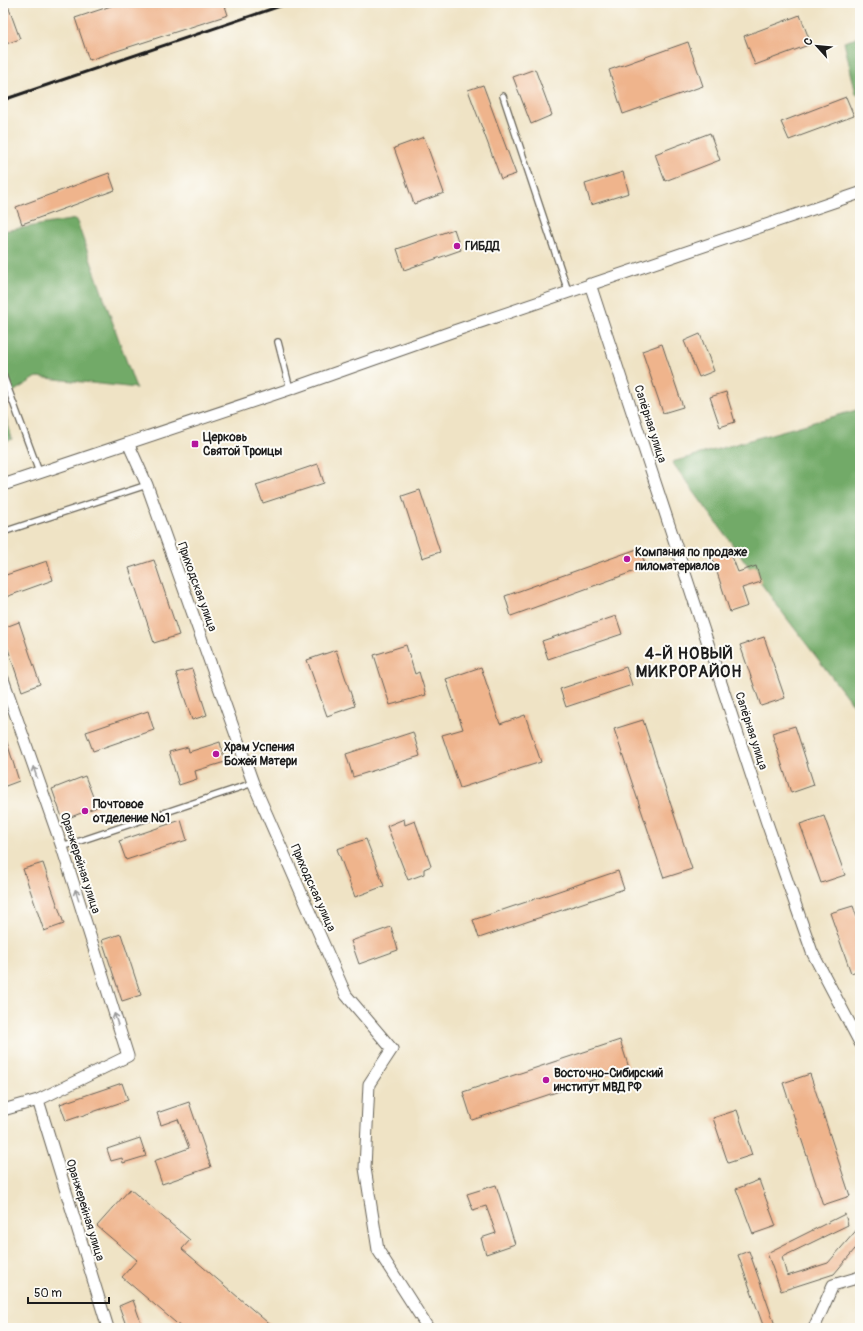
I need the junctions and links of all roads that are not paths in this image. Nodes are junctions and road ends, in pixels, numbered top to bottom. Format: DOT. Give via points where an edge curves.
graph roads {
  1 [pos="504,96"];
  2 [pos="860,193"];
  3 [pos="590,284"];
  4 [pos="568,292"];
  5 [pos="278,342"];
  6 [pos="3,375"];
  7 [pos="290,389"];
  8 [pos="128,443"];
  9 [pos="39,472"];
  10 [pos="3,485"];
  11 [pos="147,485"];
  12 [pos="3,532"];
  13 [pos="3,679"];
  14 [pos="253,783"];
  15 [pos="62,847"];
  16 [pos="860,1043"];
  17 [pos="38,1100"];
  18 [pos="3,1110"];
  19 [pos="860,1277"];
  20 [pos="108,1328"];
  21 [pos="428,1328"];
  22 [pos="814,1328"];
  1 -- 4 [label="lane"];
  2 -- 3 [label="street"];
  3 -- 4 [label="street"];
  3 -- 16 [label="street, Сапёрная улица" via="812,952"];
  4 -- 7 [label="street"];
  5 -- 7 [label="lane"];
  6 -- 9 [label="lane"];
  7 -- 8 [label="street"];
  8 -- 9 [label="street"];
  8 -- 11 [label="street, Приходская улица"];
  9 -- 10 [label="street"];
  11 -- 12 [label="lane"];
  11 -- 14 [label="street, Приходская улица"];
  15 -- 13 [label="street, Оранжерейная улица, one-way"];
  14 -- 15 [label="lane"];
  14 -- 21 [label="street, Приходская улица" via="346,995 392,1049 369,1084 365,1168 378,1250"];
  17 -- 15 [label="street, Оранжерейная улица, one-way" via="128,1056"];
  17 -- 18 [label="street"];
  17 -- 20 [label="street, Оранжерейная улица"];
  19 -- 22 [label="street" via="833,1285"];
}
